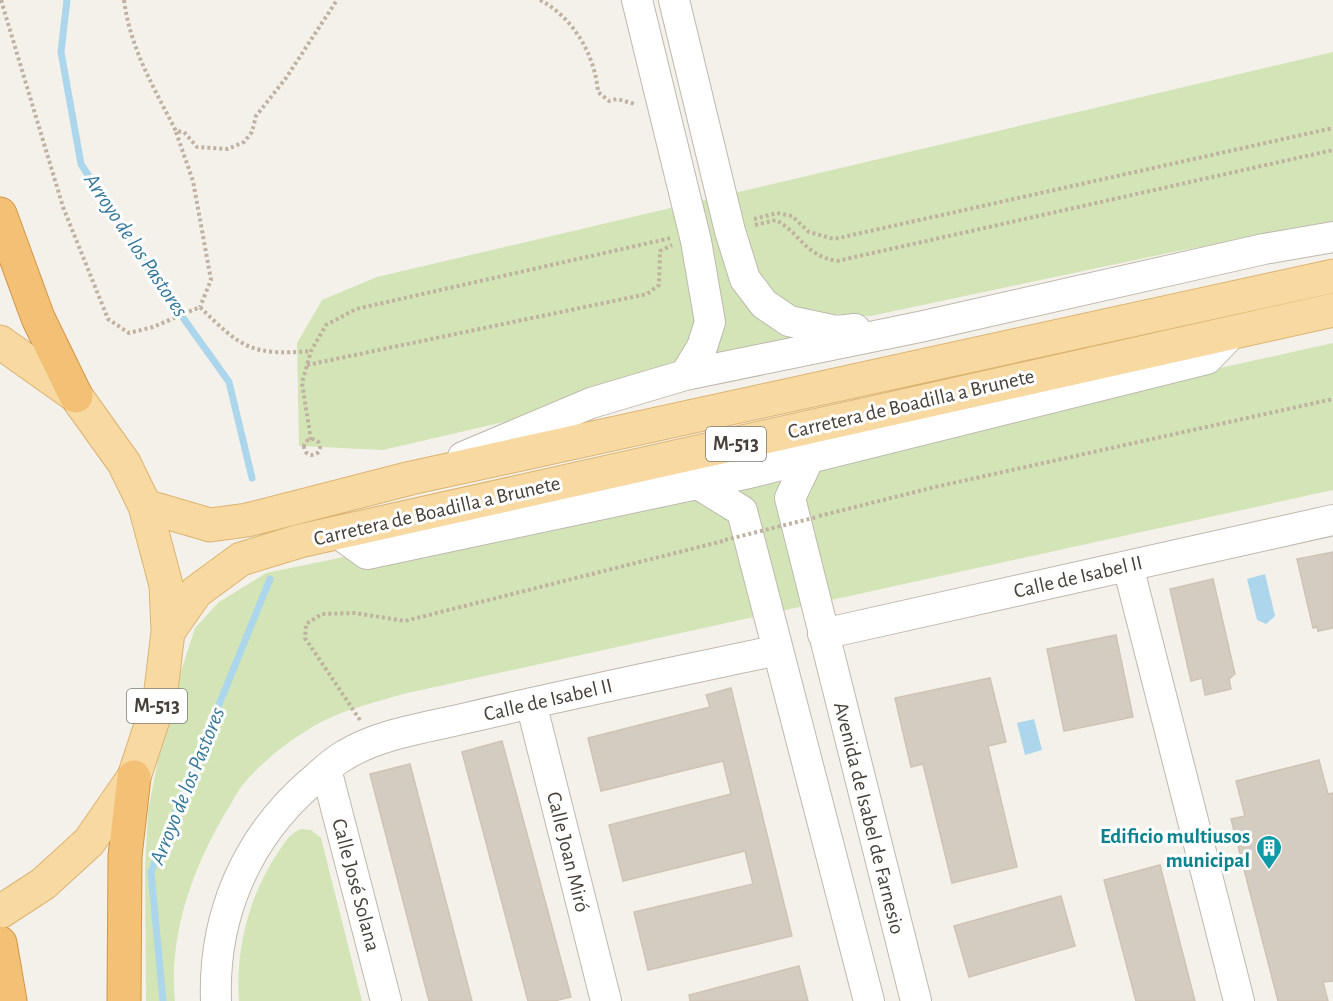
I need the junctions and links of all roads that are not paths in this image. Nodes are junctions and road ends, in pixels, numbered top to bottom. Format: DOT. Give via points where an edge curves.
graph roads {
  1 [pos="637,0"];
  2 [pos="674,0"];
  3 [pos="0,214"];
  4 [pos="1333,237"];
  5 [pos="1333,276"];
  6 [pos="1333,310"];
  7 [pos="924,326"];
  8 [pos="1233,332"];
  9 [pos="0,342"];
  10 [pos="685,375"];
  11 [pos="76,396"];
  12 [pos="809,458"];
  13 [pos="411,478"];
  14 [pos="698,484"];
  15 [pos="146,506"];
  16 [pos="1333,520"];
  17 [pos="338,533"];
  18 [pos="1128,566"];
  19 [pos="168,632"];
  20 [pos="823,634"];
  21 [pos="778,650"];
  22 [pos="531,703"];
  23 [pos="326,769"];
  24 [pos="134,777"];
  25 [pos="0,912"];
  26 [pos="0,943"];
  27 [pos="10,1001"];
  28 [pos="124,1001"];
  29 [pos="216,1001"];
  30 [pos="386,1001"];
  31 [pos="606,1001"];
  32 [pos="868,1001"];
  33 [pos="916,1001"];
  34 [pos="1239,1001"];
  1 -- 10 [label="street" via="695,237 710,322 702,347"];
  2 -- 7 [label="street" via="729,228 745,279 764,304 789,321 836,331"];
  3 -- 11 [label="highway" via="38,318"];
  4 -- 7 [label="street" via="1253,251"];
  5 -- 13 [label="main road, Carretera de Boadilla a Brunete / M-513"];
  6 -- 8 [label="main road, Carretera de Boadilla a Brunete / M-513"];
  7 -- 10 [label="street"];
  8 -- 12 [label="street" via="1207,359"];
  8 -- 17 [label="main road, Carretera de Boadilla a Brunete / M-513"];
  9 -- 11 [label="main road, M-513"];
  10 -- 13 [label="street" via="591,403"];
  11 -- 15 [label="main road, M-513" via="124,463"];
  12 -- 14 [label="street"];
  12 -- 20 [label="street, Avenida de Isabel de Farnesio" via="790,498"];
  13 -- 15 [label="main road, Carretera de Boadilla a Brunete / M-513" via="247,520 210,525"];
  14 -- 17 [label="street" via="367,554"];
  14 -- 21 [label="street" via="742,511"];
  15 -- 19 [label="main road, M-513" via="166,585"];
  16 -- 18 [label="street, Calle de Isabel II"];
  17 -- 19 [label="main road, Carretera de Boadilla a Brunete / M-513" via="240,560 196,592"];
  18 -- 20 [label="street, Calle de Isabel II"];
  18 -- 34 [label="street"];
  19 -- 24 [label="main road, M-513" via="160,698"];
  20 -- 33 [label="street, Avenida de Isabel de Farnesio"];
  21 -- 22 [label="street, Calle de Isabel II"];
  21 -- 32 [label="street"];
  22 -- 23 [label="street, Calle de Isabel II" via="368,744"];
  22 -- 31 [label="street, Calle Joan Miró"];
  23 -- 29 [label="street, Calle de Isabel II" via="270,825 244,862 222,926"];
  23 -- 30 [label="street, Calle José Solana"];
  24 -- 25 [label="main road, M-513" via="89,842 43,884"];
  24 -- 28 [label="highway" via="125,856"];
  26 -- 27 [label="highway"];
}
